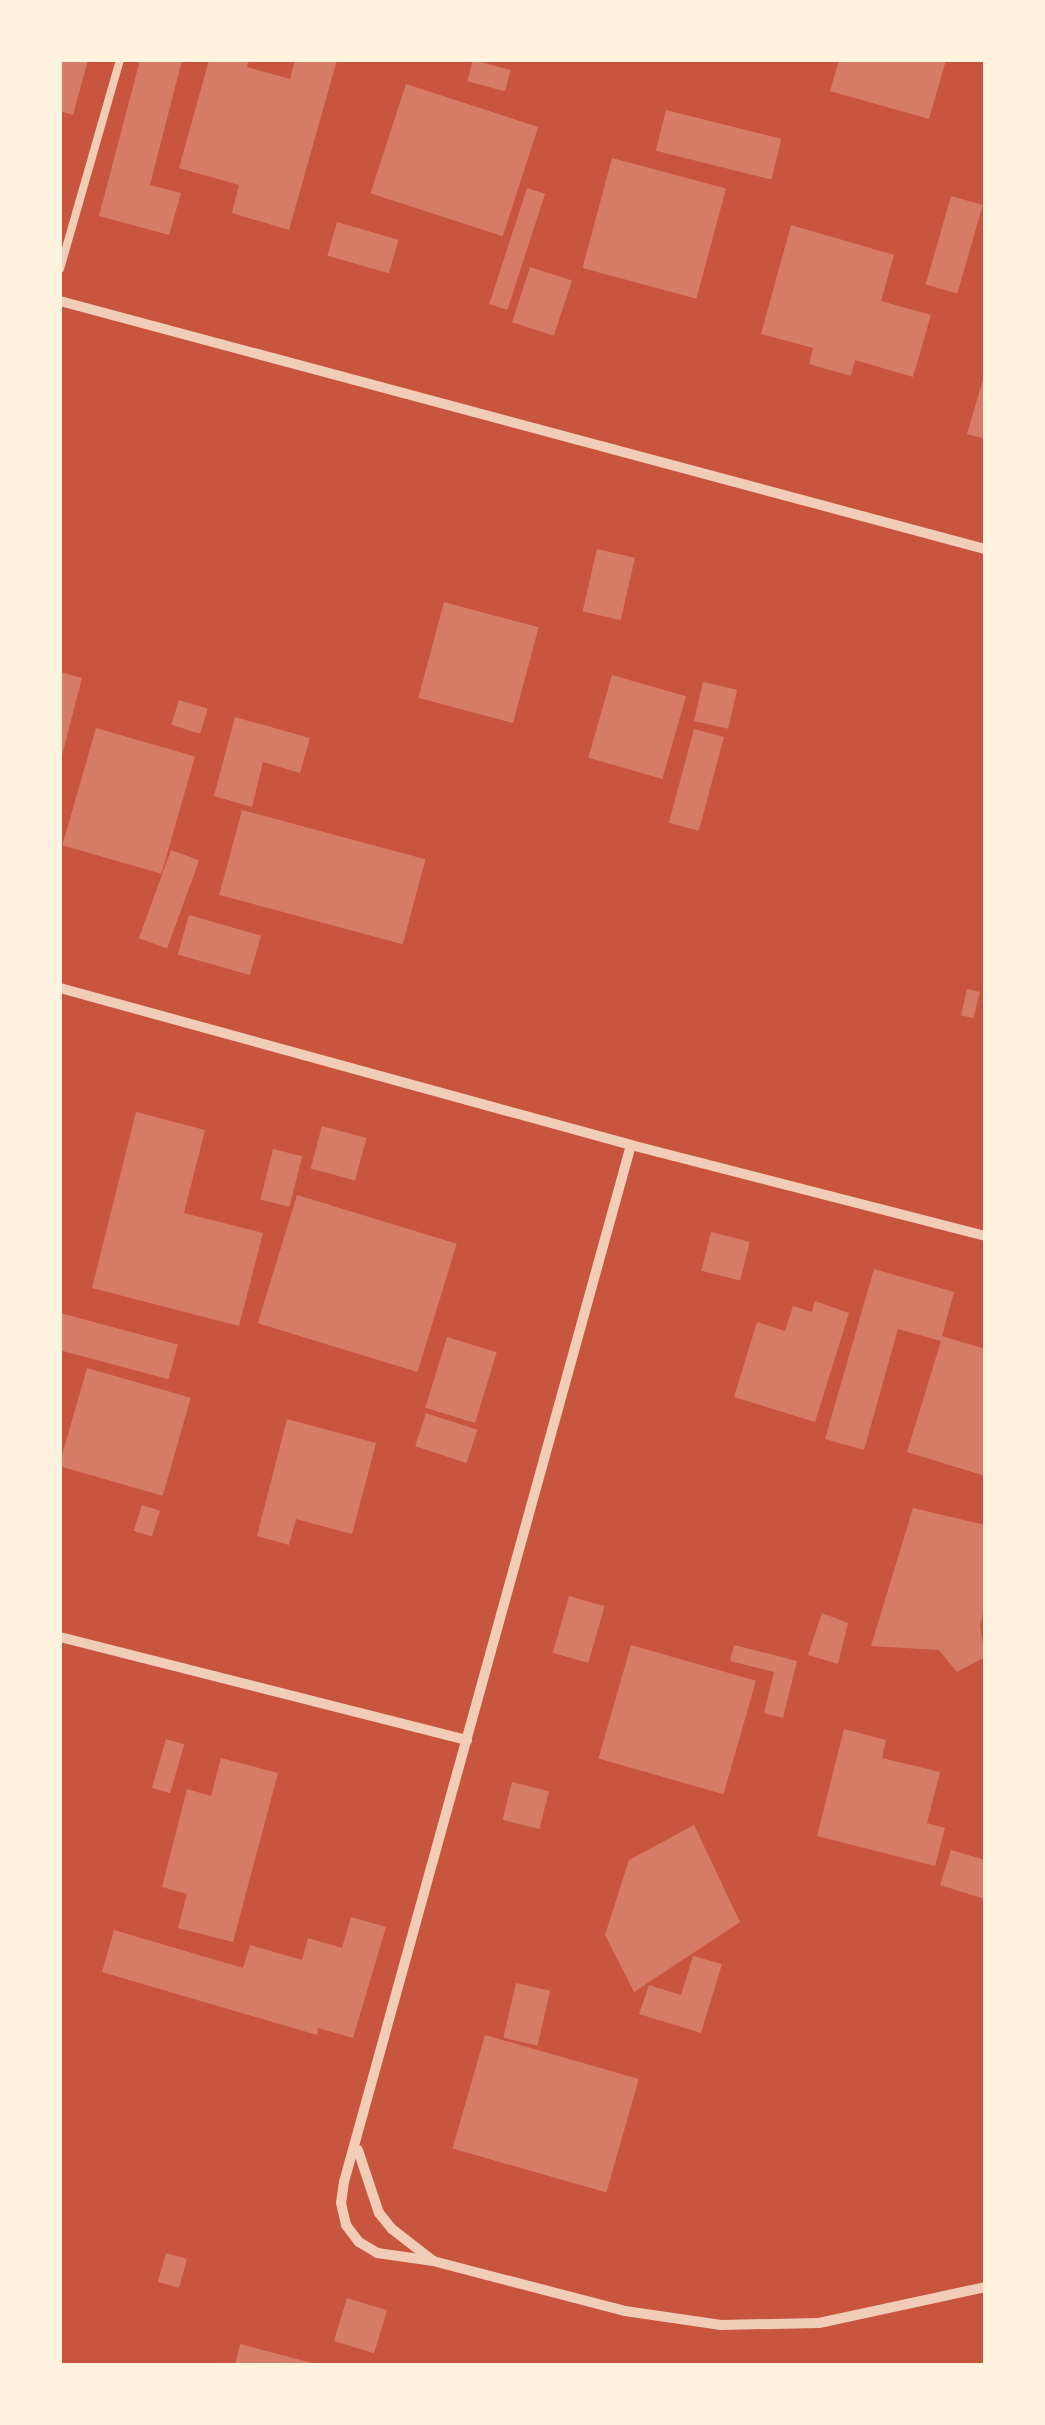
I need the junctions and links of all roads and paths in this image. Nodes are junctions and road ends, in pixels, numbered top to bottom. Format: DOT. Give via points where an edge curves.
graph roads {
  1 [pos="120,60"];
  2 [pos="60,270"];
  3 [pos="60,301"];
  4 [pos="985,549"];
  5 [pos="60,988"];
  6 [pos="631,1146"];
  7 [pos="985,1236"];
  8 [pos="60,1637"];
  9 [pos="467,1740"];
  10 [pos="357,2147"];
  11 [pos="433,2260"];
  12 [pos="985,2286"];
  1 -- 2 [label="lane"];
  3 -- 4 [label="street"];
  5 -- 6 [label="street"];
  6 -- 7 [label="street"];
  6 -- 9 [label="street"];
  8 -- 9 [label="street"];
  9 -- 10 [label="street"];
  10 -- 11 [label="street" via="379,2213"];
  10 -- 11 [label="street" via="341,2204 346,2224 378,2253"];
  11 -- 12 [label="street" via="625,2310 722,2325 818,2323"];
}
